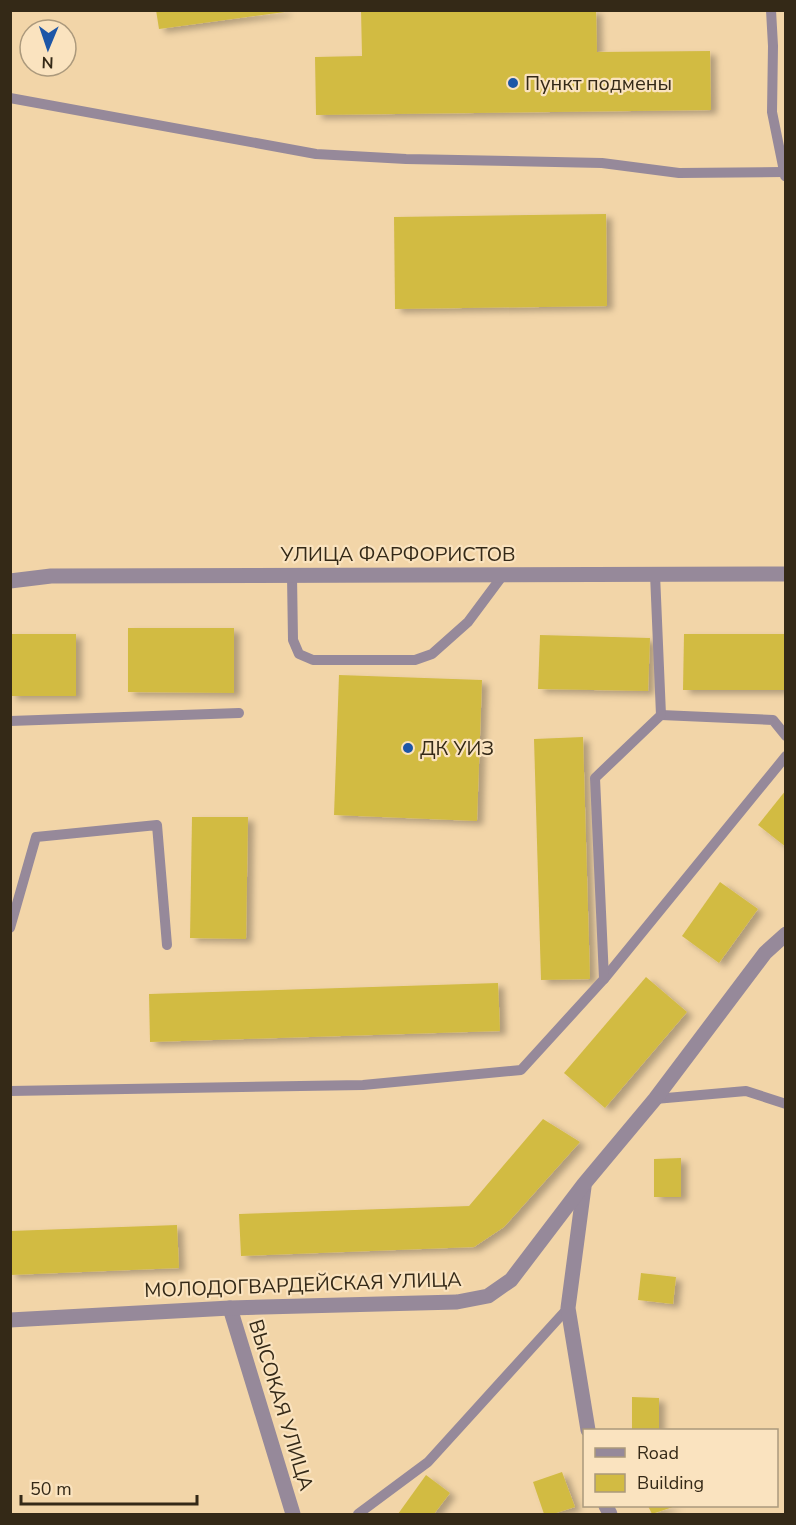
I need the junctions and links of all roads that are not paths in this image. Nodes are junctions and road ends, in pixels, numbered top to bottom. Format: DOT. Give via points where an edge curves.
graph roads {
  1 [pos="771,10"];
  2 [pos="10,98"];
  3 [pos="784,174"];
  4 [pos="503,574"];
  5 [pos="656,574"];
  6 [pos="786,574"];
  7 [pos="292,576"];
  8 [pos="10,581"];
  9 [pos="239,713"];
  10 [pos="661,715"];
  11 [pos="10,721"];
  12 [pos="786,736"];
  13 [pos="786,756"];
  14 [pos="10,928"];
  15 [pos="786,934"];
  16 [pos="166,945"];
  17 [pos="604,979"];
  18 [pos="10,1091"];
  19 [pos="655,1099"];
  20 [pos="786,1104"];
  21 [pos="584,1184"];
  22 [pos="230,1308"];
  23 [pos="568,1308"];
  24 [pos="10,1320"];
  25 [pos="588,1429"];
  26 [pos="293,1515"];
  27 [pos="358,1515"];
  1 -- 3 [label="lane" via="772,112"];
  2 -- 3 [label="lane" via="316,154 602,163 679,173"];
  4 -- 5 [label="street, УЛИЦА ФАРФОРИСТОВ"];
  4 -- 7 [label="street, УЛИЦА ФАРФОРИСТОВ"];
  4 -- 7 [label="lane" via="468,622 432,654 415,660 313,660 298,654 293,640"];
  5 -- 6 [label="street, УЛИЦА ФАРФОРИСТОВ"];
  5 -- 10 [label="lane"];
  7 -- 8 [label="street, УЛИЦА ФАРФОРИСТОВ" via="51,576"];
  9 -- 11 [label="lane"];
  10 -- 12 [label="lane" via="773,720"];
  10 -- 17 [label="lane" via="596,778"];
  13 -- 17 [label="lane"];
  14 -- 16 [label="lane" via="36,837 157,825"];
  15 -- 19 [label="street, МОЛОДОГВАРДЕЙСКАЯ УЛИЦА" via="765,954"];
  17 -- 18 [label="lane" via="521,1070 363,1085"];
  19 -- 20 [label="lane" via="746,1091"];
  19 -- 21 [label="street, МОЛОДОГВАРДЕЙСКАЯ УЛИЦА"];
  21 -- 22 [label="street, МОЛОДОГВАРДЕЙСКАЯ УЛИЦА" via="511,1280 488,1296 457,1302"];
  21 -- 23 [label="street"];
  22 -- 24 [label="street, МОЛОДОГВАРДЕЙСКАЯ УЛИЦА"];
  22 -- 26 [label="street, ВЫСОКАЯ УЛИЦА"];
  23 -- 25 [label="street"];
  23 -- 27 [label="lane" via="428,1462"];
}
